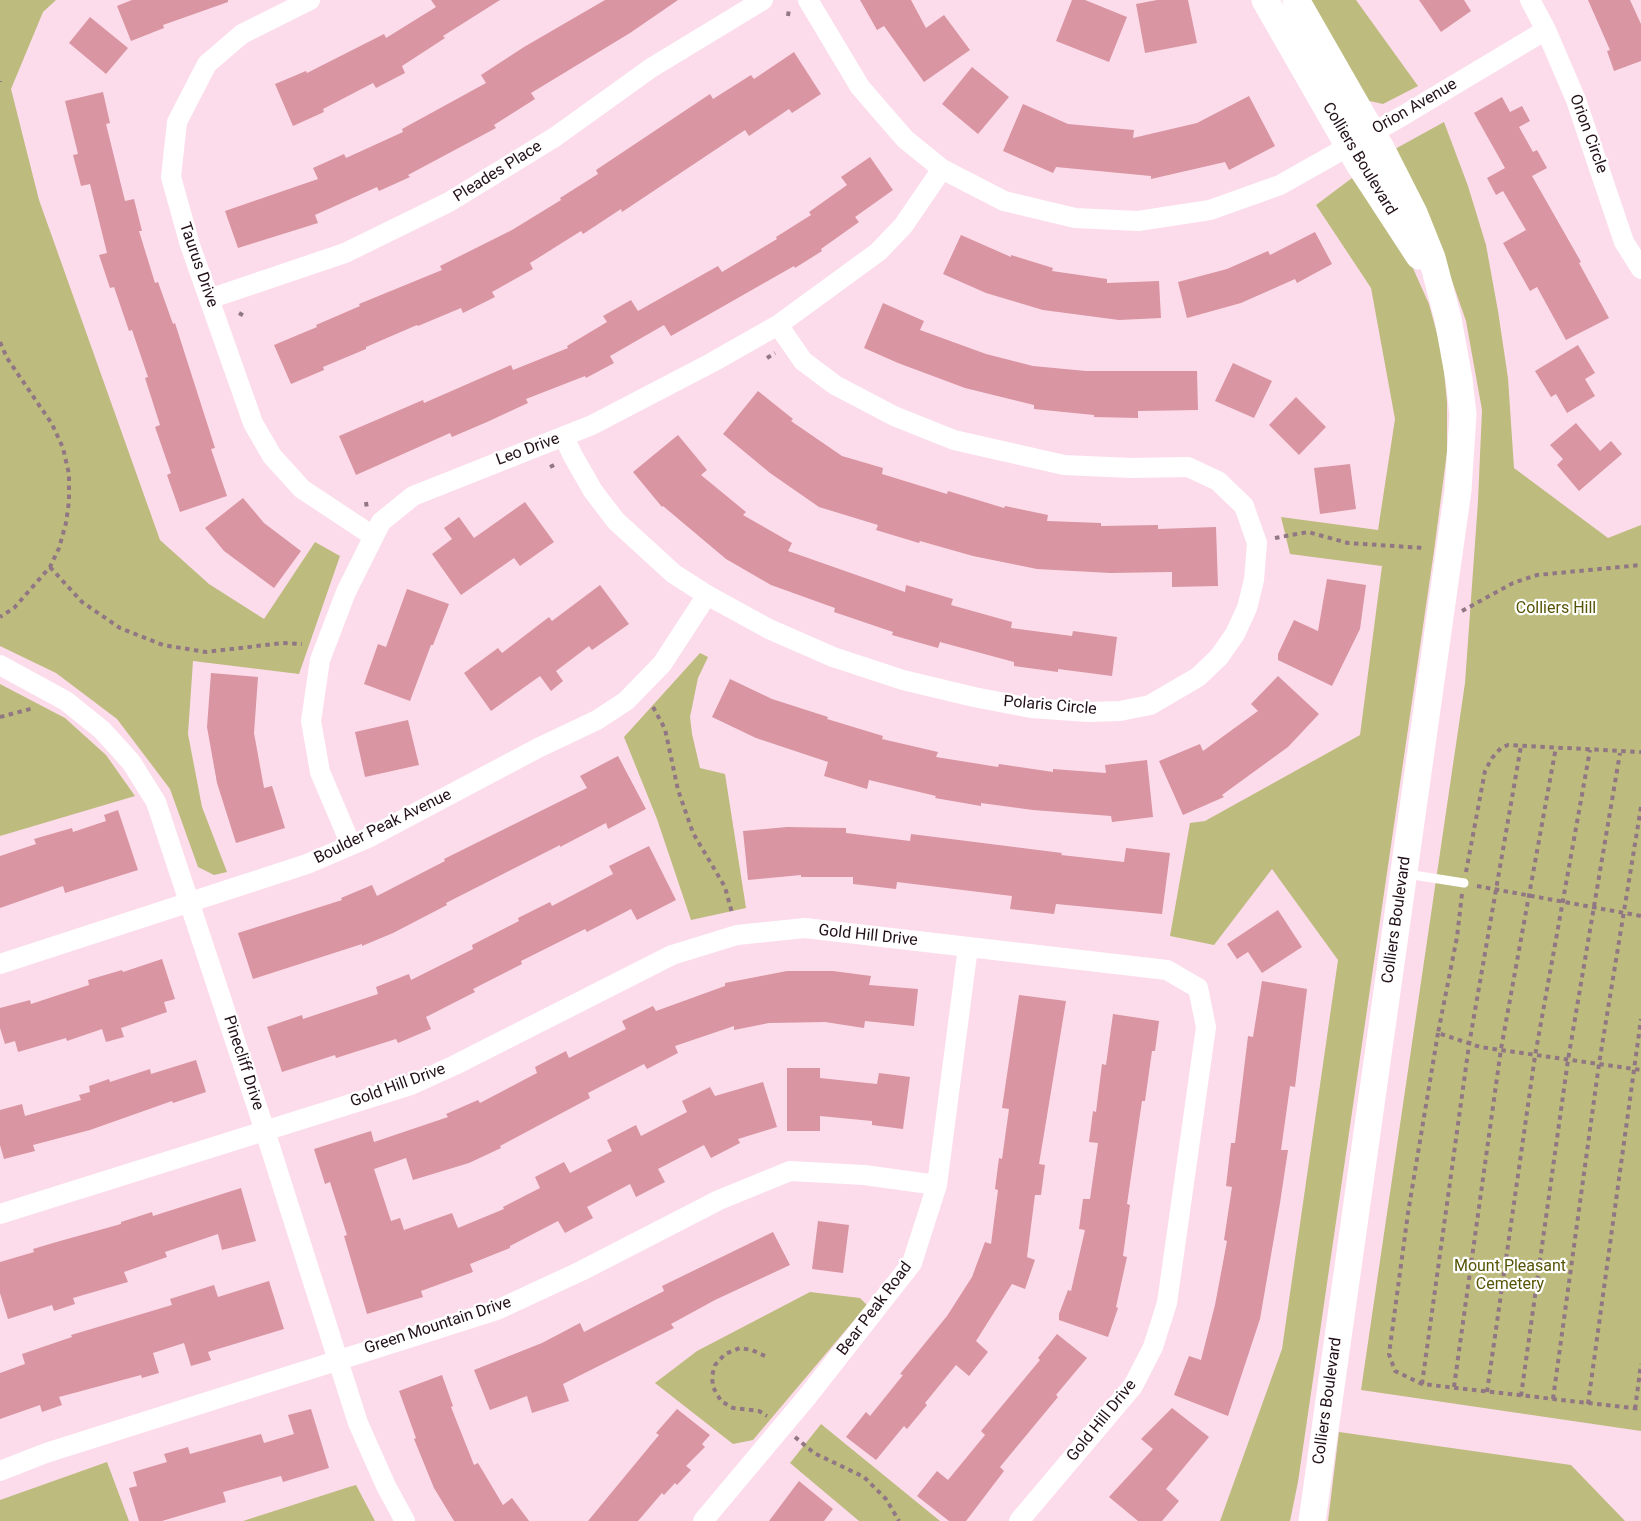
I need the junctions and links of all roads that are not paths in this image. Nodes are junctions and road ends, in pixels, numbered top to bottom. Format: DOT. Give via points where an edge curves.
graph roads {
  1 [pos="310,0"];
  2 [pos="763,0"];
  3 [pos="808,0"];
  4 [pos="1265,0"];
  5 [pos="1296,0"];
  6 [pos="1530,0"];
  7 [pos="1546,30"];
  8 [pos="1372,132"];
  9 [pos="1349,145"];
  10 [pos="942,169"];
  11 [pos="1641,269"];
  12 [pos="210,299"];
  13 [pos="1449,319"];
  14 [pos="777,325"];
  15 [pos="564,436"];
  16 [pos="373,537"];
  17 [pos="707,595"];
  18 [pos="0,665"];
  19 [pos="351,845"];
  20 [pos="1404,873"];
  21 [pos="1464,883"];
  22 [pos="190,902"];
  23 [pos="968,947"];
  24 [pos="0,964"];
  25 [pos="265,1131"];
  26 [pos="937,1185"];
  27 [pos="0,1214"];
  28 [pos="337,1360"];
  29 [pos="0,1471"];
  30 [pos="405,1521"];
  31 [pos="703,1521"];
  32 [pos="1019,1521"];
  33 [pos="1312,1521"];
  1 -- 12 [label="street, Taurus Drive" via="242,34 207,64 177,122 171,177"];
  2 -- 12 [label="street, Pleades Place" via="651,68 555,136 449,202 345,252"];
  3 -- 10 [label="street, Orion Avenue" via="860,87 905,139"];
  4 -- 9 [label="street, Colliers Boulevard"];
  5 -- 8 [label="street, Colliers Boulevard"];
  6 -- 7 [label="street, Orion Circle"];
  7 -- 8 [label="street, Orion Avenue"];
  7 -- 11 [label="street, Orion Circle" via="1576,100 1624,242"];
  8 -- 9 [label="street, Orion Avenue"];
  8 -- 13 [label="street, Colliers Boulevard" via="1414,213"];
  9 -- 10 [label="street, Orion Avenue" via="1280,185 1210,210 1138,221 1075,218 1004,201"];
  9 -- 13 [label="street, Colliers Boulevard" via="1423,262"];
  10 -- 14 [label="street, Leo Drive" via="903,226 878,252"];
  12 -- 16 [label="street, Taurus Drive" via="253,423 272,456 302,489"];
  13 -- 20 [label="street, Colliers Boulevard" via="1459,379 1462,451"];
  14 -- 15 [label="street, Leo Drive" via="711,363"];
  14 -- 17 [label="street, Polaris Circle" via="803,361 835,385 894,416 954,440 1064,465 1188,467 1218,480 1244,506 1257,543 1247,608 1220,657 1174,693 1150,705 1088,712 1031,708 903,680 822,652"];
  15 -- 16 [label="street, Leo Drive" via="413,496 381,522"];
  15 -- 17 [label="street, Polaris Circle" via="593,491 616,521 674,574"];
  16 -- 19 [label="street, Leo Drive" via="346,592 320,660 311,722 320,772"];
  17 -- 19 [label="street, Boulder Peak Avenue" via="662,664 626,701 597,720"];
  18 -- 22 [label="street, Pinecliff Drive" via="66,701 102,730 131,762 156,802"];
  19 -- 22 [label="street, Boulder Peak Avenue" via="307,864"];
  20 -- 21 [label="lane"];
  20 -- 33 [label="street, Colliers Boulevard"];
  22 -- 24 [label="street, Boulder Peak Avenue"];
  22 -- 25 [label="street, Pinecliff Drive"];
  23 -- 25 [label="street, Gold Hill Drive" via="805,928 737,935 672,955 411,1085"];
  23 -- 26 [label="street, Bear Peak Road"];
  23 -- 32 [label="street, Gold Hill Drive" via="1167,970 1198,988 1206,1027 1167,1303 1154,1347 1133,1386"];
  25 -- 27 [label="street, Gold Hill Drive"];
  25 -- 28 [label="street, Pinecliff Drive"];
  26 -- 28 [label="street, Green Mountain Drive" via="864,1175 790,1171 719,1200 497,1310"];
  26 -- 31 [label="street, Bear Peak Road" via="912,1263"];
  28 -- 29 [label="street, Green Mountain Drive"];
  28 -- 30 [label="street, Pinecliff Drive" via="358,1423"];
}
